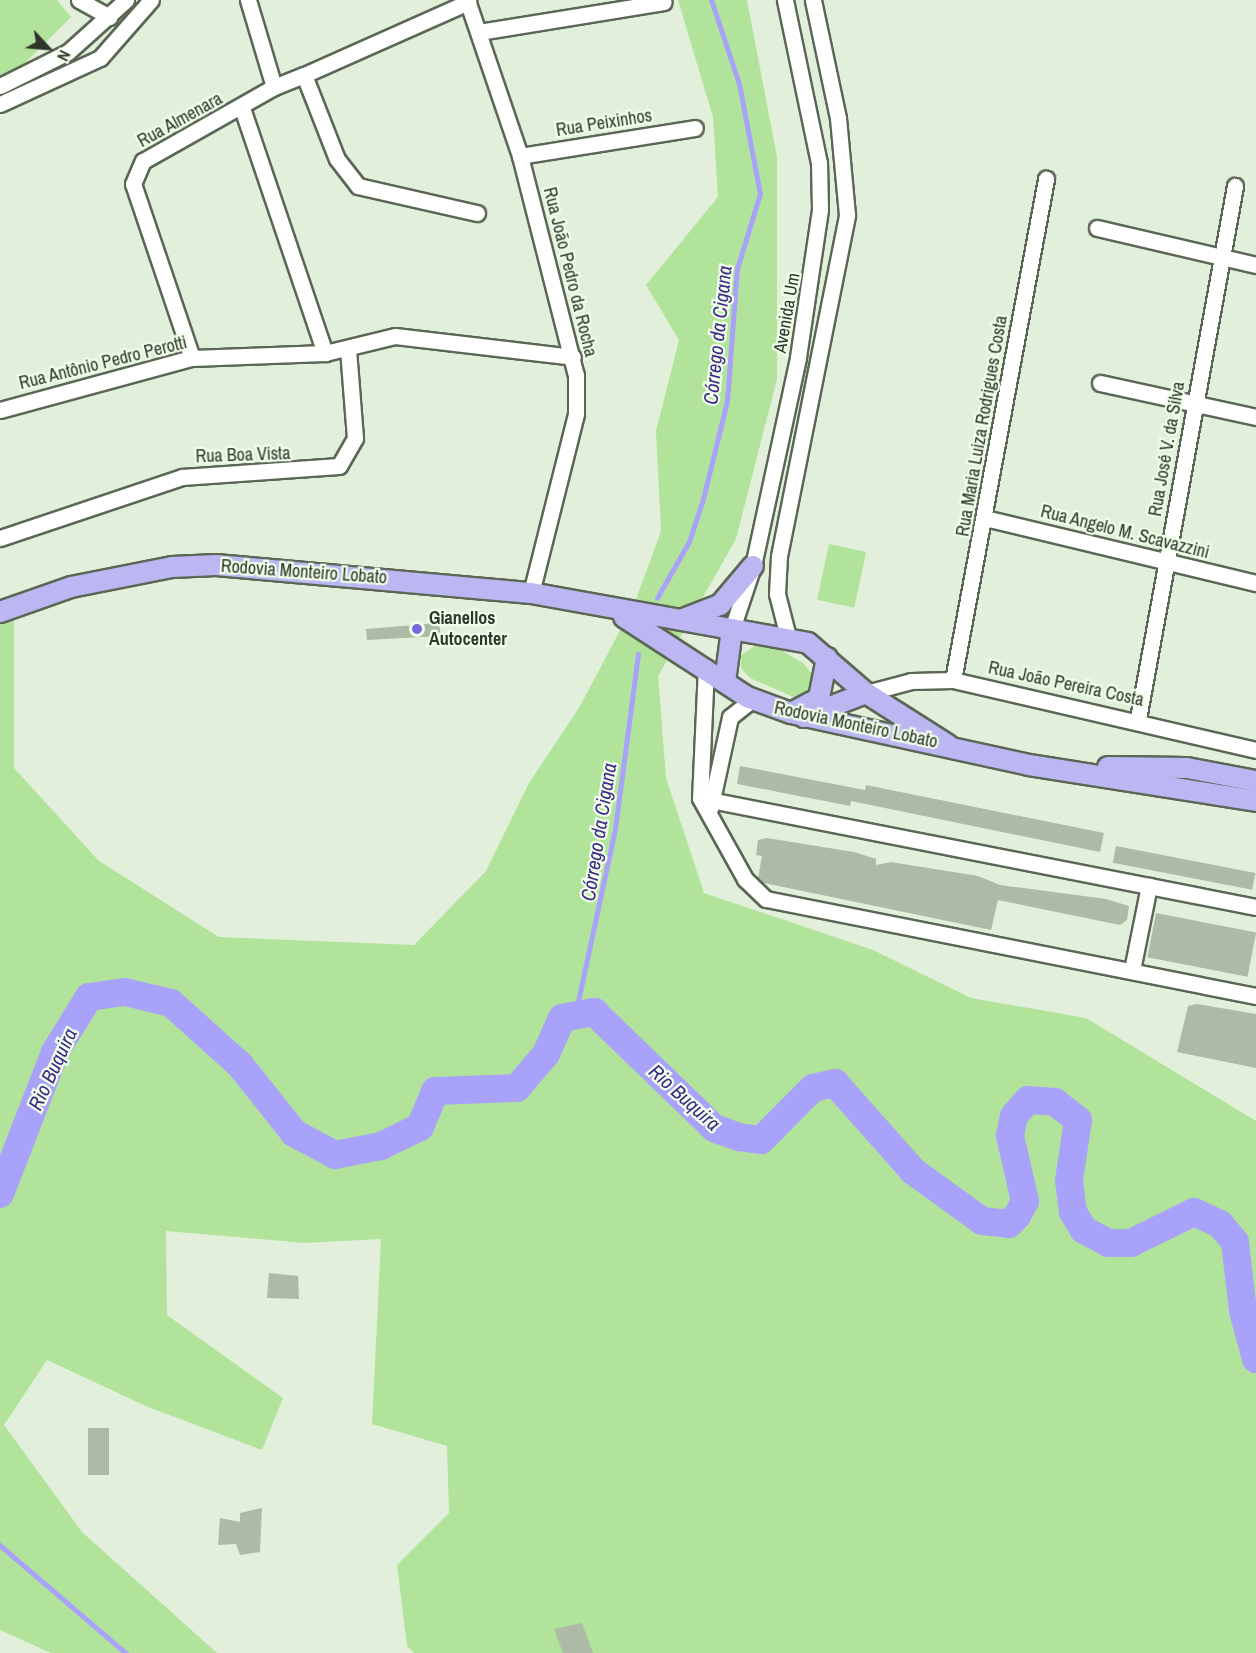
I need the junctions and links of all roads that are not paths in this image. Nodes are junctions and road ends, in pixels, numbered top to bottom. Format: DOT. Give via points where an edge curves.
graph roads {
  1 [pos="79,0"];
  2 [pos="126,0"];
  3 [pos="151,0"];
  4 [pos="248,0"];
  5 [pos="785,0"];
  6 [pos="813,0"];
  7 [pos="468,1"];
  8 [pos="664,2"];
  9 [pos="110,17"];
  10 [pos="479,32"];
  11 [pos="304,75"];
  12 [pos="0,86"];
  13 [pos="274,87"];
  14 [pos="0,104"];
  15 [pos="242,108"];
  16 [pos="695,128"];
  17 [pos="520,156"];
  18 [pos="1046,179"];
  19 [pos="1235,186"];
  20 [pos="477,213"];
  21 [pos="1097,228"];
  22 [pos="1222,257"];
  23 [pos="1256,265"];
  24 [pos="348,350"];
  25 [pos="325,353"];
  26 [pos="573,357"];
  27 [pos="192,358"];
  28 [pos="1100,384"];
  29 [pos="1195,404"];
  30 [pos="0,410"];
  31 [pos="1256,417"];
  32 [pos="985,518"];
  33 [pos="0,538"];
  34 [pos="1167,562"];
  35 [pos="753,566"];
  36 [pos="1256,583"];
  37 [pos="531,593"];
  38 [pos="612,610"];
  39 [pos="0,612"];
  40 [pos="675,621"];
  41 [pos="732,629"];
  42 [pos="788,637"];
  43 [pos="827,658"];
  44 [pos="706,667"];
  45 [pos="953,680"];
  46 [pos="725,682"];
  47 [pos="866,693"];
  48 [pos="753,699"];
  49 [pos="797,715"];
  50 [pos="1138,719"];
  51 [pos="948,745"];
  52 [pos="1256,750"];
  53 [pos="1060,769"];
  54 [pos="1256,781"];
  55 [pos="1256,801"];
  56 [pos="707,804"];
  57 [pos="1149,886"];
  58 [pos="1256,908"];
  59 [pos="1132,970"];
  60 [pos="1256,996"];
  1 -- 9 [label="street"];
  2 -- 9 [label="street"];
  3 -- 14 [label="street" via="100,58"];
  4 -- 13 [label="street"];
  5 -- 35 [label="street, Avenida Um" via="819,163 820,209 798,357"];
  6 -- 42 [label="street" via="838,118 847,215 779,556 777,594"];
  7 -- 10 [label="street, Rua João Pedro da Rocha"];
  7 -- 11 [label="street, Rua Almenara"];
  8 -- 10 [label="street"];
  9 -- 12 [label="street" via="68,52"];
  10 -- 17 [label="street, Rua João Pedro da Rocha"];
  11 -- 13 [label="street, Rua Almenara"];
  11 -- 20 [label="street" via="319,100 337,159 358,186"];
  13 -- 15 [label="street, Rua Almenara"];
  15 -- 25 [label="street"];
  15 -- 27 [label="street, Rua Almenara" via="143,160 135,171 134,196"];
  16 -- 17 [label="street, Rua Peixinhos"];
  17 -- 26 [label="street, Rua João Pedro da Rocha"];
  18 -- 32 [label="street, Rua Maria Luiza Rodrigues Costa"];
  19 -- 22 [label="street, Rua José V. da Silva"];
  21 -- 22 [label="street"];
  22 -- 23 [label="street"];
  22 -- 29 [label="street, Rua José V. da Silva"];
  24 -- 25 [label="street, Rua Antônio Pedro Perotti"];
  24 -- 26 [label="street, Rua Antônio Pedro Perotti" via="384,338 416,336"];
  24 -- 33 [label="street, Rua Boa Vista" via="355,438 339,466 182,477"];
  25 -- 27 [label="street, Rua Antônio Pedro Perotti"];
  26 -- 37 [label="street, Rua João Pedro da Rocha" via="576,414"];
  27 -- 30 [label="street, Rua Antônio Pedro Perotti"];
  28 -- 29 [label="street"];
  29 -- 31 [label="street"];
  29 -- 34 [label="street, Rua José V. da Silva"];
  32 -- 34 [label="street, Rua Angelo M. Scavazzini"];
  32 -- 45 [label="street, Rua Maria Luiza Rodrigues Costa"];
  34 -- 36 [label="street, Rua Angelo M. Scavazzini"];
  34 -- 50 [label="street, Rua José V. da Silva"];
  35 -- 40 [label="main road" via="720,605"];
  35 -- 41 [label="street, Avenida Um"];
  37 -- 38 [label="main road, Rodovia Monteiro Lobato"];
  37 -- 39 [label="main road, Rodovia Monteiro Lobato" via="205,566 71,587"];
  38 -- 40 [label="main road, Rodovia Monteiro Lobato"];
  38 -- 44 [label="main road, Rodovia Monteiro Lobato"];
  40 -- 41 [label="main road, Rodovia Monteiro Lobato"];
  41 -- 42 [label="main road, Rodovia Monteiro Lobato"];
  41 -- 46 [label="main road"];
  42 -- 43 [label="main road, Rodovia Monteiro Lobato"];
  43 -- 47 [label="main road, Rodovia Monteiro Lobato"];
  43 -- 49 [label="main road" via="819,698"];
  44 -- 46 [label="main road, Rodovia Monteiro Lobato"];
  44 -- 56 [label="street"];
  45 -- 47 [label="street, Rua João Pereira Costa" via="911,681"];
  45 -- 50 [label="street, Rua João Pereira Costa"];
  46 -- 48 [label="main road, Rodovia Monteiro Lobato"];
  47 -- 49 [label="main road"];
  47 -- 51 [label="main road, Rodovia Monteiro Lobato"];
  48 -- 49 [label="main road, Rodovia Monteiro Lobato"];
  48 -- 56 [label="street" via="730,717"];
  49 -- 51 [label="main road, Rodovia Monteiro Lobato"];
  50 -- 52 [label="street, Rua João Pereira Costa"];
  51 -- 53 [label="main road, Rodovia Monteiro Lobato"];
  53 -- 54 [label="main road, Rodovia Monteiro Lobato" via="1187,768"];
  53 -- 55 [label="main road, Rodovia Monteiro Lobato"];
  56 -- 57 [label="street"];
  56 -- 59 [label="street" via="745,879 776,903"];
  57 -- 58 [label="street"];
  57 -- 59 [label="street"];
  59 -- 60 [label="street"];
}
